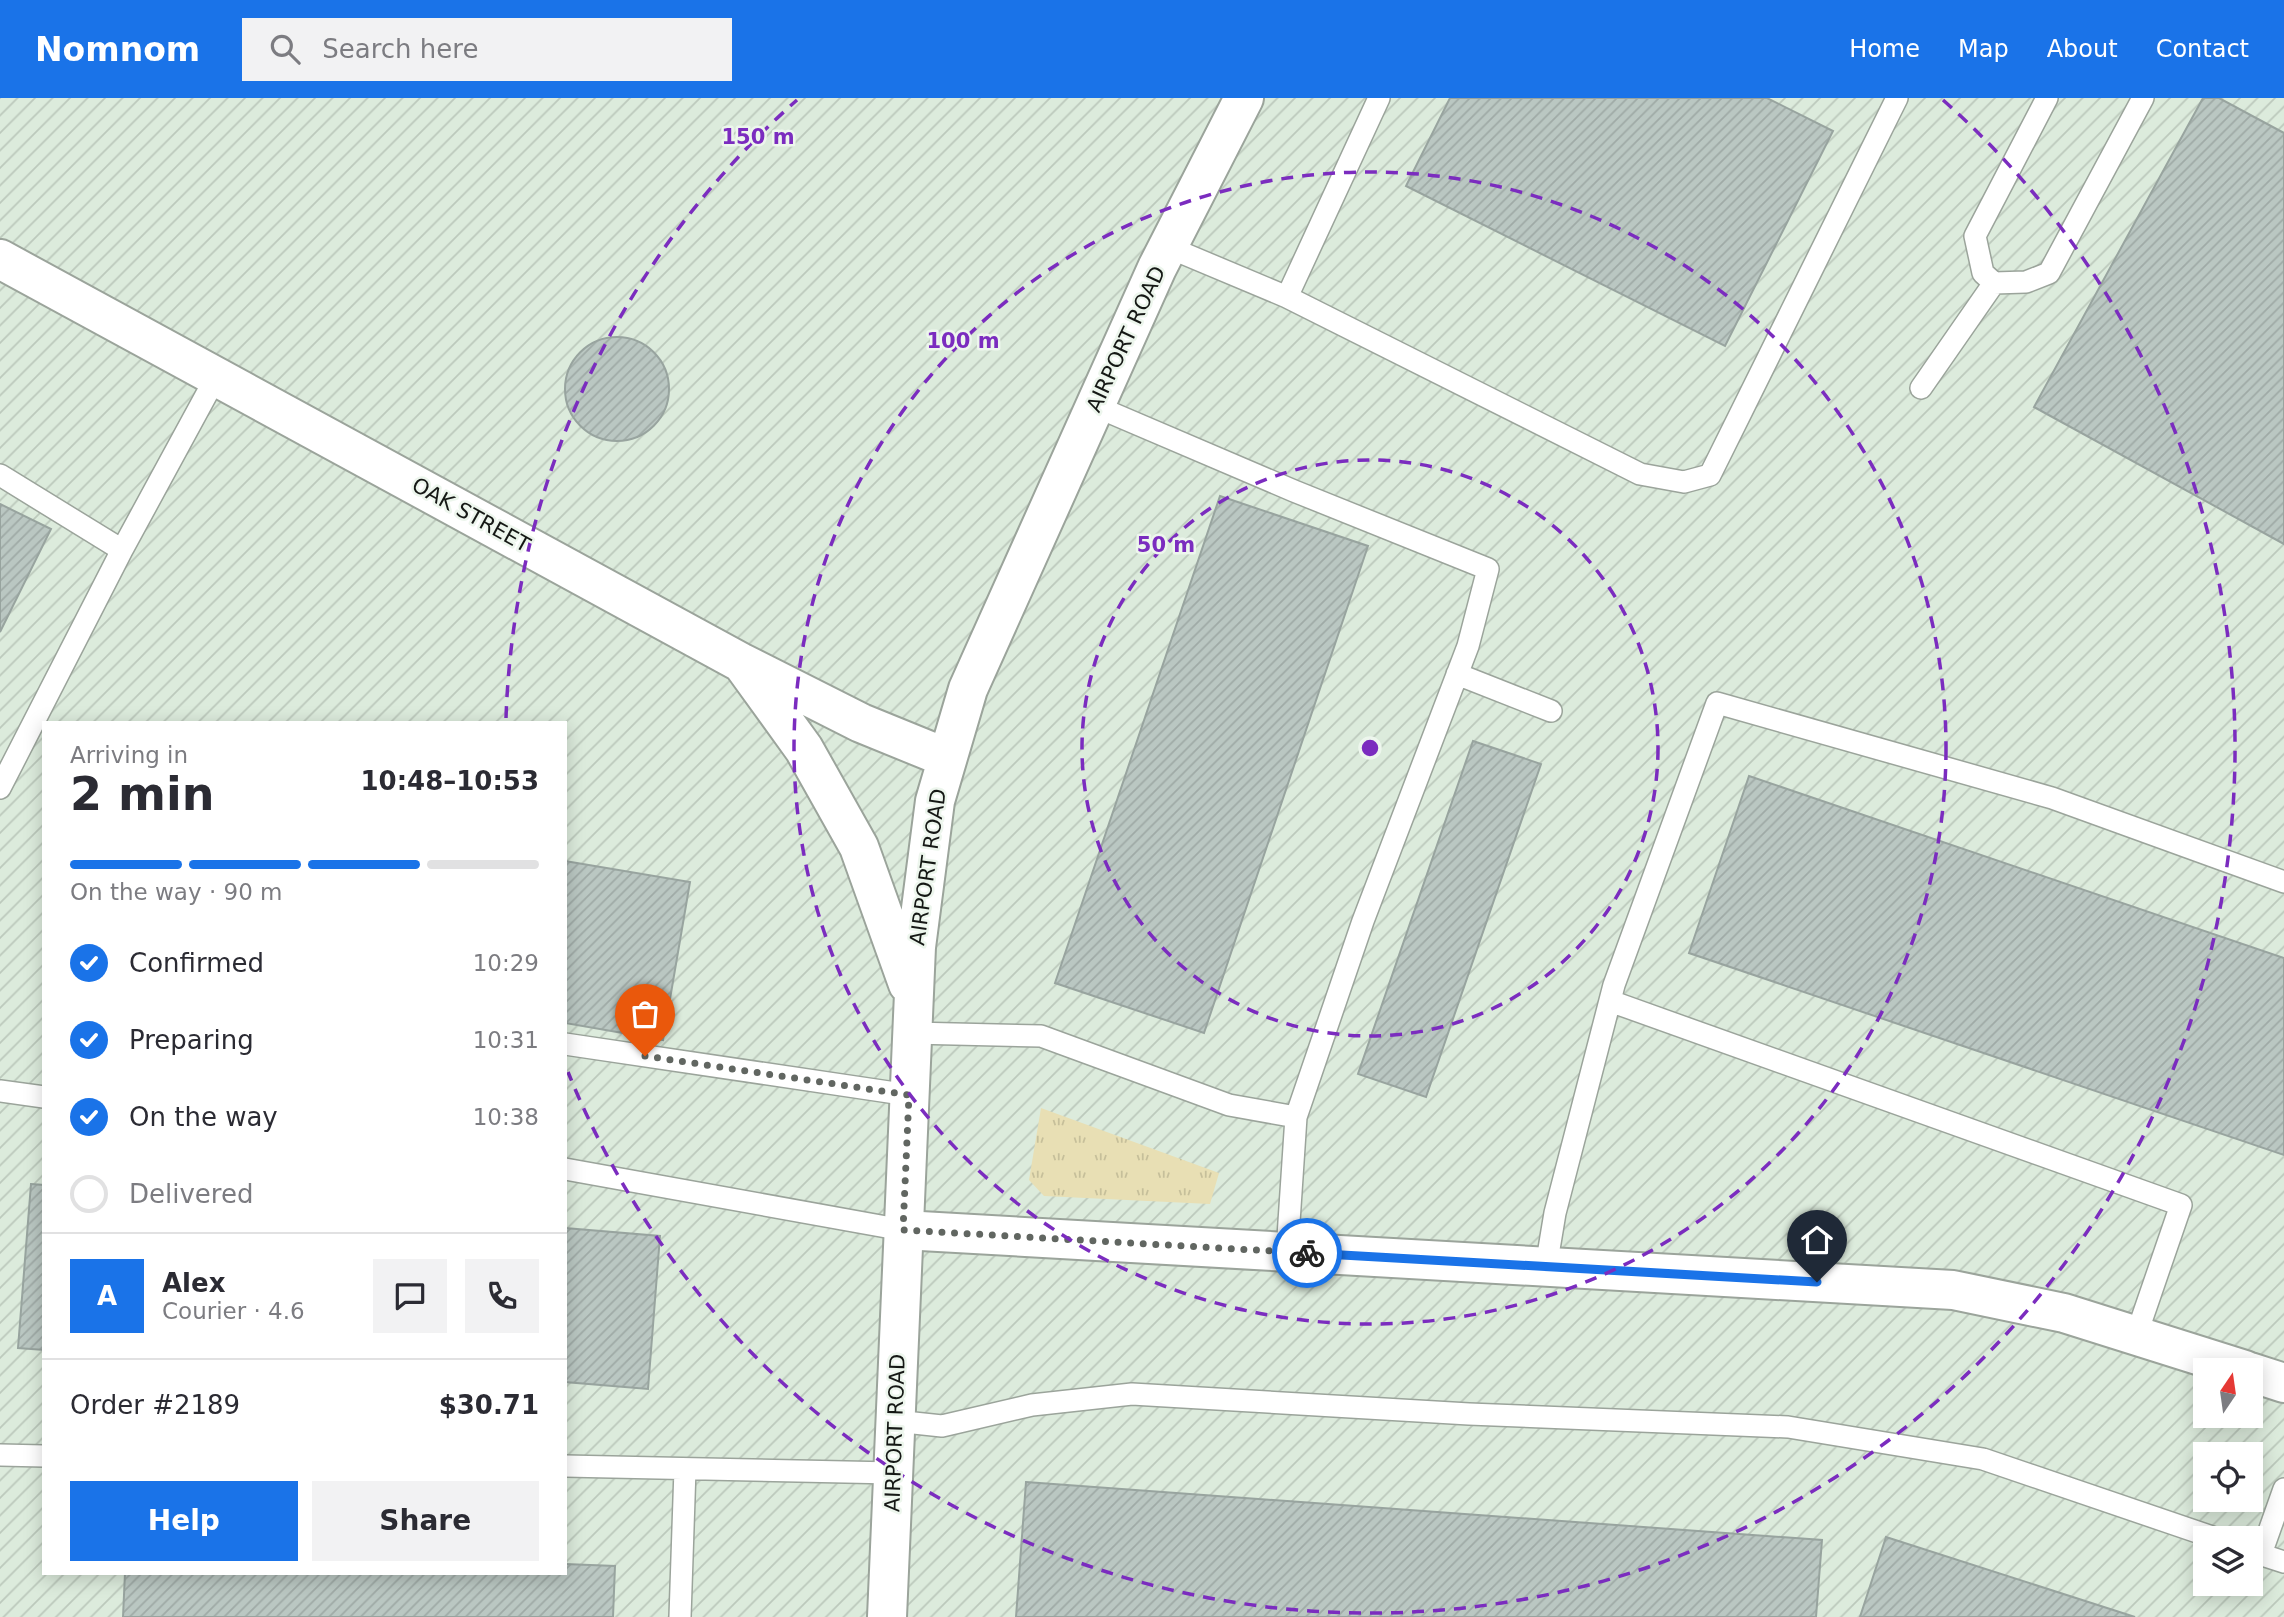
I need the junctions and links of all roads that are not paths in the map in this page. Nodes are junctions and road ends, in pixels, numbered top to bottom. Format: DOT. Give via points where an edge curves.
graph roads {
  1 [pos="1244,98"];
  2 [pos="1379,98"];
  3 [pos="1898,98"];
  4 [pos="2047,98"];
  5 [pos="2143,98"];
  6 [pos="1168,247"];
  7 [pos="0,260"];
  8 [pos="1994,283"];
  9 [pos="1287,298"];
  10 [pos="216,377"];
  11 [pos="1920,388"];
  12 [pos="1095,406"];
  13 [pos="0,475"];
  14 [pos="122,550"];
  15 [pos="740,662"];
  16 [pos="1457,674"];
  17 [pos="1551,711"];
  18 [pos="947,758"];
  19 [pos="0,788"];
  20 [pos="2284,882"];
  21 [pos="1610,1001"];
  22 [pos="913,1016"];
  23 [pos="567,1044"];
  24 [pos="0,1091"];
  25 [pos="909,1095"];
  26 [pos="42,1097"];
  27 [pos="1296,1117"];
  28 [pos="567,1169"];
  29 [pos="903,1230"];
  30 [pos="1287,1252"];
  31 [pos="1546,1267"];
  32 [pos="2136,1336"];
  33 [pos="2207,1358"];
  34 [pos="2263,1376"];
  35 [pos="2284,1383"];
  36 [pos="895,1422"];
  37 [pos="0,1455"];
  38 [pos="42,1455"];
  39 [pos="567,1466"];
  40 [pos="685,1469"];
  41 [pos="893,1473"];
  42 [pos="2284,1489"];
  43 [pos="2193,1531"];
  44 [pos="2263,1536"];
  45 [pos="2263,1554"];
  46 [pos="2284,1562"];
  47 [pos="680,1617"];
  48 [pos="887,1617"];
  1 -- 6 [label="street, AIRPORT ROAD"];
  2 -- 9 [label="lane"];
  3 -- 9 [label="lane" via="1710,475 1684,482 1640,474"];
  4 -- 8 [label="lane" via="1975,236 1983,273"];
  5 -- 8 [label="lane" via="2049,273 2026,282"];
  6 -- 9 [label="lane"];
  6 -- 12 [label="street, AIRPORT ROAD"];
  7 -- 10 [label="street, OAK STREET"];
  8 -- 11 [label="lane"];
  10 -- 14 [label="lane"];
  10 -- 15 [label="street, OAK STREET"];
  12 -- 16 [label="lane" via="1488,569"];
  12 -- 18 [label="street, AIRPORT ROAD" via="968,689"];
  13 -- 14 [label="lane"];
  14 -- 19 [label="lane"];
  15 -- 18 [label="street, OAK STREET" via="861,723"];
  15 -- 22 [label="street" via="804,749 859,847"];
  16 -- 17 [label="lane"];
  16 -- 27 [label="lane" via="1363,921"];
  18 -- 22 [label="street, AIRPORT ROAD" via="935,801 916,947"];
  20 -- 21 [label="lane" via="2052,798 1717,704"];
  21 -- 31 [label="lane" via="1555,1213"];
  21 -- 32 [label="lane" via="2181,1205"];
  22 -- 25 [label="street, AIRPORT ROAD"];
  22 -- 27 [label="lane" via="1041,1035 1228,1105"];
  23 -- 25 [label="lane"];
  24 -- 26 [label="lane"];
  25 -- 29 [label="street, AIRPORT ROAD"];
  27 -- 30 [label="lane"];
  28 -- 29 [label="lane"];
  29 -- 30 [label="street"];
  29 -- 36 [label="street, AIRPORT ROAD"];
  30 -- 31 [label="street"];
  31 -- 32 [label="street" via="1952,1290 2064,1313"];
  32 -- 33 [label="street"];
  34 -- 35 [label="street"];
  36 -- 41 [label="street, AIRPORT ROAD"];
  36 -- 43 [label="lane" via="942,1426 1032,1405 1132,1394 1788,1427 1983,1459"];
  37 -- 38 [label="lane"];
  39 -- 40 [label="lane"];
  40 -- 41 [label="lane"];
  40 -- 47 [label="lane"];
  41 -- 48 [label="street, AIRPORT ROAD"];
  42 -- 44 [label="lane"];
  45 -- 46 [label="lane"];
}
